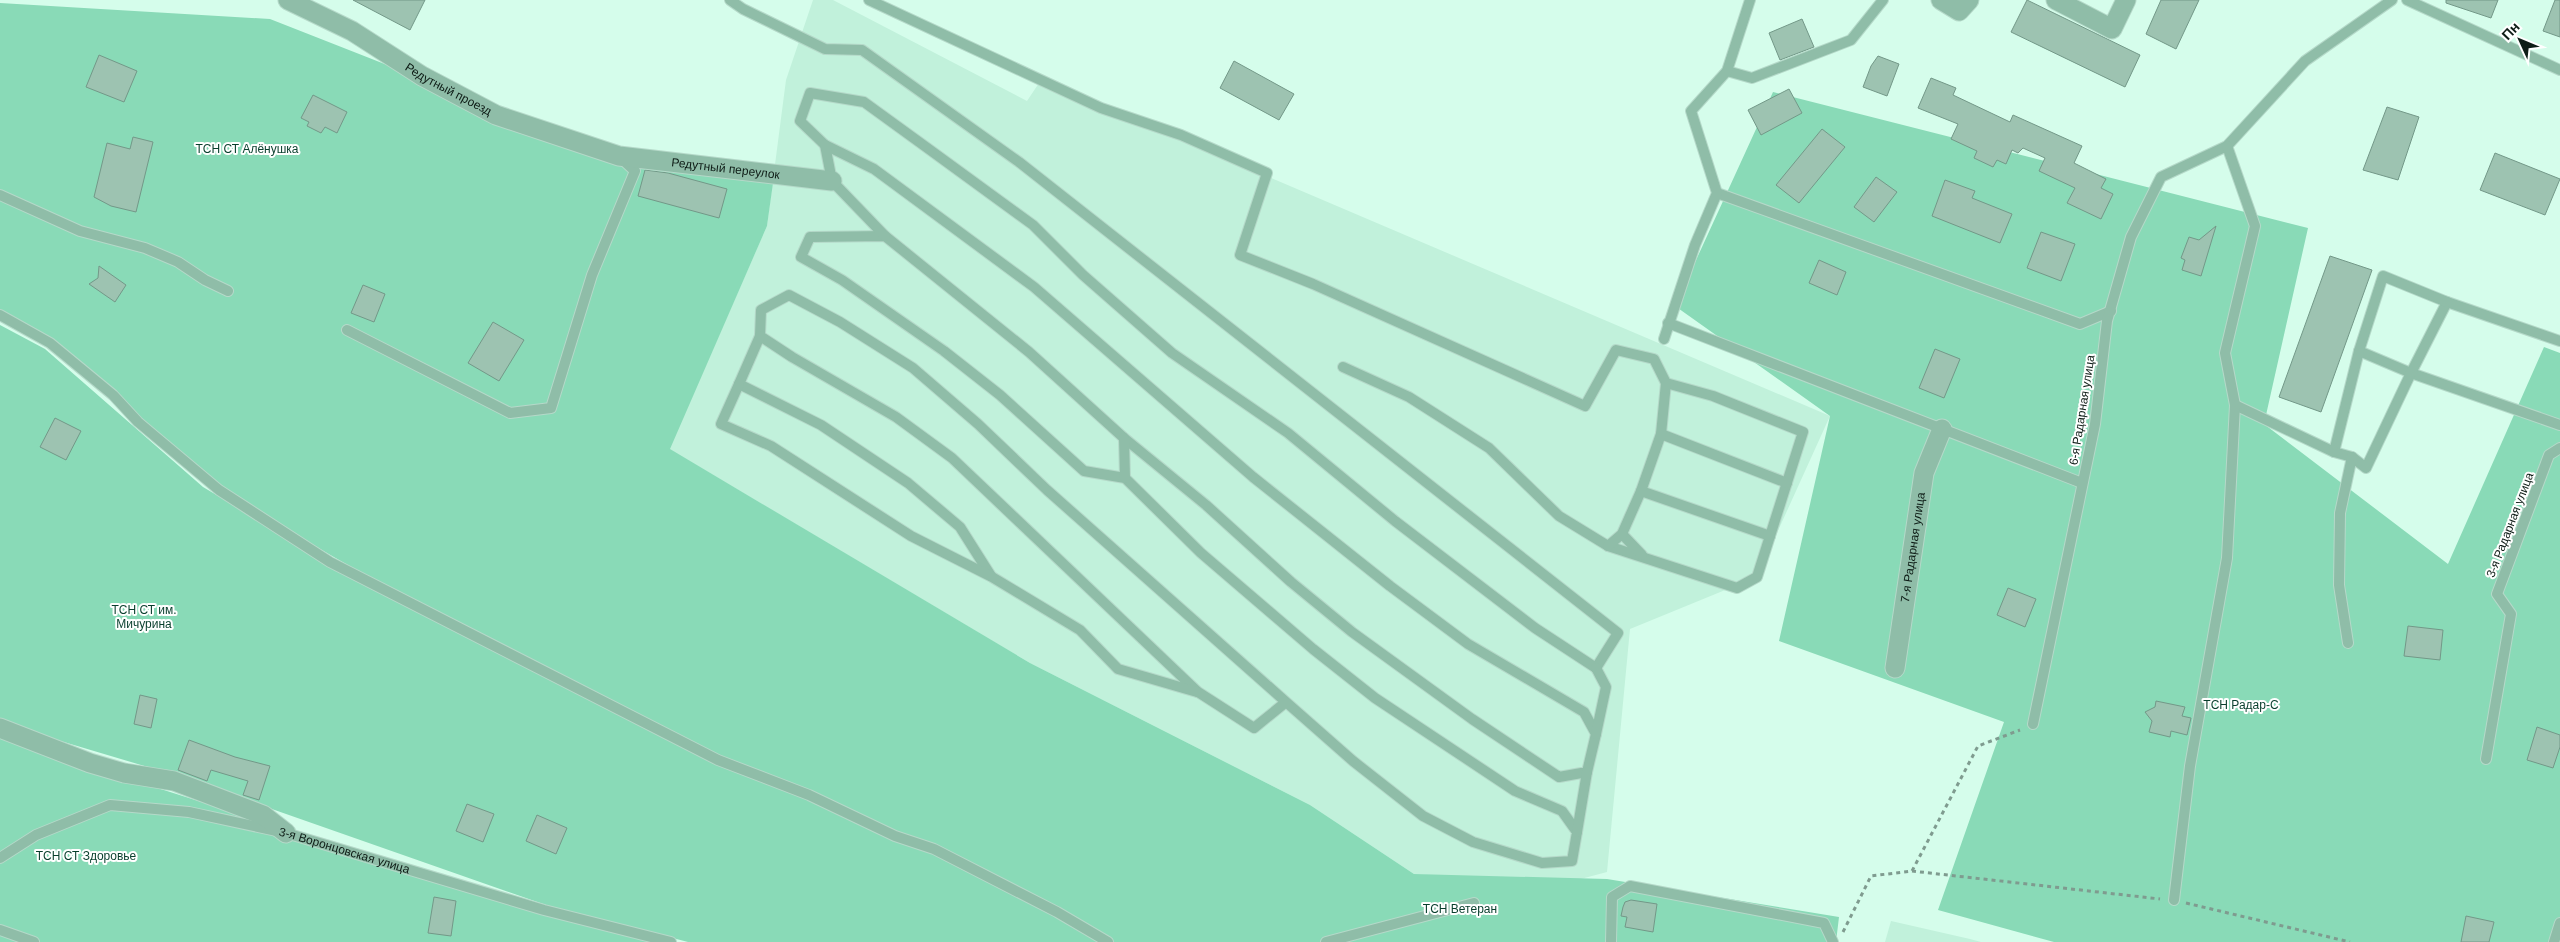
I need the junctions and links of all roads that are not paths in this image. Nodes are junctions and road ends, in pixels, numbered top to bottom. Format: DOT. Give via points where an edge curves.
graph roads {
  1 [pos="288,0"];
  2 [pos="730,0"];
  3 [pos="869,0"];
  4 [pos="1750,0"];
  5 [pos="1883,0"];
  6 [pos="1941,0"];
  7 [pos="1969,0"];
  8 [pos="2056,0"];
  9 [pos="2126,0"];
  10 [pos="2392,0"];
  11 [pos="2407,0"];
  12 [pos="2560,70"];
  13 [pos="1727,71"];
  14 [pos="825,146"];
  15 [pos="2227,146"];
  16 [pos="620,156"];
  17 [pos="832,181"];
  18 [pos="1717,193"];
  19 [pos="0,195"];
  20 [pos="885,236"];
  21 [pos="228,291"];
  22 [pos="2447,302"];
  23 [pos="2111,311"];
  24 [pos="0,315"];
  25 [pos="1668,323"];
  26 [pos="347,330"];
  27 [pos="760,336"];
  28 [pos="1664,339"];
  29 [pos="2560,341"];
  30 [pos="2359,350"];
  31 [pos="1343,367"];
  32 [pos="2410,373"];
  33 [pos="1666,383"];
  34 [pos="739,384"];
  35 [pos="2235,405"];
  36 [pos="2560,425"];
  37 [pos="1942,429"];
  38 [pos="1661,434"];
  39 [pos="1124,438"];
  40 [pos="2560,448"];
  41 [pos="2334,452"];
  42 [pos="2352,458"];
  43 [pos="1125,478"];
  44 [pos="1787,483"];
  45 [pos="2082,483"];
  46 [pos="1641,490"];
  47 [pos="1622,534"];
  48 [pos="1770,536"];
  49 [pos="1608,546"];
  50 [pos="1643,556"];
  51 [pos="992,577"];
  52 [pos="2348,643"];
  53 [pos="1596,668"];
  54 [pos="1895,668"];
  55 [pos="1198,692"];
  56 [pos="1286,702"];
  57 [pos="2033,724"];
  58 [pos="0,728"];
  59 [pos="1596,734"];
  60 [pos="2486,759"];
  61 [pos="1587,772"];
  62 [pos="1577,832"];
  63 [pos="286,833"];
  64 [pos="0,858"];
  65 [pos="2174,900"];
  66 [pos="1474,903"];
  67 [pos="2560,923"];
  68 [pos="0,930"];
  69 [pos="34,942"];
  70 [pos="671,942"];
  71 [pos="1108,942"];
  72 [pos="1326,942"];
  73 [pos="1611,942"];
  74 [pos="1832,942"];
  75 [pos="2554,942"];
  1 -- 16 [label="street, Редутный проезд" via="352,31 422,76 496,115"];
  2 -- 53 [label="lane" via="743,10 825,49 862,50 1019,162 1618,633"];
  3 -- 33 [label="lane" via="1101,108 1181,135 1267,173 1240,255 1313,284 1585,406 1616,350 1654,359"];
  4 -- 13 [label="lane"];
  5 -- 13 [label="lane" via="1851,40 1752,78"];
  6 -- 7 [label="street" via="1959,11"];
  8 -- 9 [label="street" via="2112,29"];
  10 -- 15 [label="lane" via="2305,61"];
  11 -- 12 [label="lane"];
  13 -- 18 [label="lane" via="1691,111"];
  14 -- 17 [label="lane"];
  14 -- 53 [label="lane" via="800,121 810,93 864,102 1033,225 1083,276 1172,352 1288,433 1418,539 1535,628"];
  14 -- 59 [label="lane" via="874,169 1034,287 1246,471 1390,586 1468,644 1584,712"];
  15 -- 23 [label="lane, 6-я Радарная улица" via="2161,177 2131,237"];
  15 -- 35 [label="lane" via="2255,226 2225,353"];
  16 -- 17 [label="street, Редутный переулок"];
  16 -- 26 [label="lane" via="635,171 592,275 551,408 510,413"];
  17 -- 20 [label="lane"];
  18 -- 23 [label="lane" via="2080,324"];
  18 -- 25 [label="lane"];
  19 -- 21 [label="lane" via="80,231 145,248 178,262"];
  20 -- 39 [label="lane" via="1029,352"];
  20 -- 43 [label="lane" via="810,236 801,257 842,280 944,351 1000,395 1084,470"];
  22 -- 29 [label="lane"];
  22 -- 30 [label="lane" via="2383,276"];
  22 -- 32 [label="lane"];
  23 -- 45 [label="lane, 6-я Радарная улица" via="2095,424"];
  24 -- 71 [label="lane" via="50,343 219,490 330,562 718,760 809,795 895,836 934,849"];
  25 -- 28 [label="lane"];
  25 -- 37 [label="lane"];
  27 -- 34 [label="lane"];
  27 -- 55 [label="lane" via="896,417 952,458"];
  27 -- 56 [label="lane" via="761,310 789,294 913,368"];
  30 -- 32 [label="lane"];
  30 -- 41 [label="lane"];
  31 -- 49 [label="lane" via="1409,397 1489,448 1559,516"];
  32 -- 36 [label="lane"];
  32 -- 42 [label="lane" via="2366,468"];
  33 -- 38 [label="lane"];
  33 -- 44 [label="lane" via="1713,396 1803,432"];
  34 -- 51 [label="lane" via="821,425 908,484 960,527"];
  34 -- 51 [label="lane" via="721,424 771,446 911,536"];
  35 -- 41 [label="lane"];
  35 -- 65 [label="lane" via="2227,558 2190,766"];
  37 -- 45 [label="lane"];
  37 -- 54 [label="street, 7-я Радарная улица" via="1924,473"];
  38 -- 44 [label="lane"];
  38 -- 46 [label="lane"];
  39 -- 43 [label="lane"];
  39 -- 61 [label="lane" via="1206,505 1298,588 1432,690 1560,777"];
  40 -- 60 [label="lane, 3-я Радарная улица" via="2550,455 2497,594 2511,614"];
  41 -- 42 [label="lane"];
  42 -- 52 [label="lane" via="2340,522 2339,585"];
  43 -- 62 [label="lane" via="1201,553 1375,698 1515,791 1562,811"];
  44 -- 48 [label="lane"];
  45 -- 57 [label="lane, 6-я Радарная улица"];
  46 -- 47 [label="lane"];
  46 -- 48 [label="lane"];
  47 -- 49 [label="lane"];
  47 -- 50 [label="lane"];
  48 -- 50 [label="lane" via="1757,577 1737,588"];
  49 -- 50 [label="lane"];
  51 -- 55 [label="lane" via="1080,630 1118,668"];
  53 -- 59 [label="lane" via="1606,687"];
  55 -- 56 [label="lane" via="1254,728"];
  56 -- 62 [label="lane" via="1352,761 1422,816 1473,842 1542,863 1572,861"];
  58 -- 63 [label="street, 3-я Воронцовская улица" via="124,773 174,780 263,814"];
  59 -- 61 [label="lane"];
  61 -- 62 [label="lane"];
  63 -- 64 [label="lane" via="189,812 110,805 36,835"];
  63 -- 70 [label="lane, 3-я Воронцовская улица" via="544,910"];
  66 -- 72 [label="lane"];
  67 -- 75 [label="lane"];
  68 -- 69 [label="lane"];
  73 -- 74 [label="lane" via="1612,897 1630,886 1824,923"];
}
